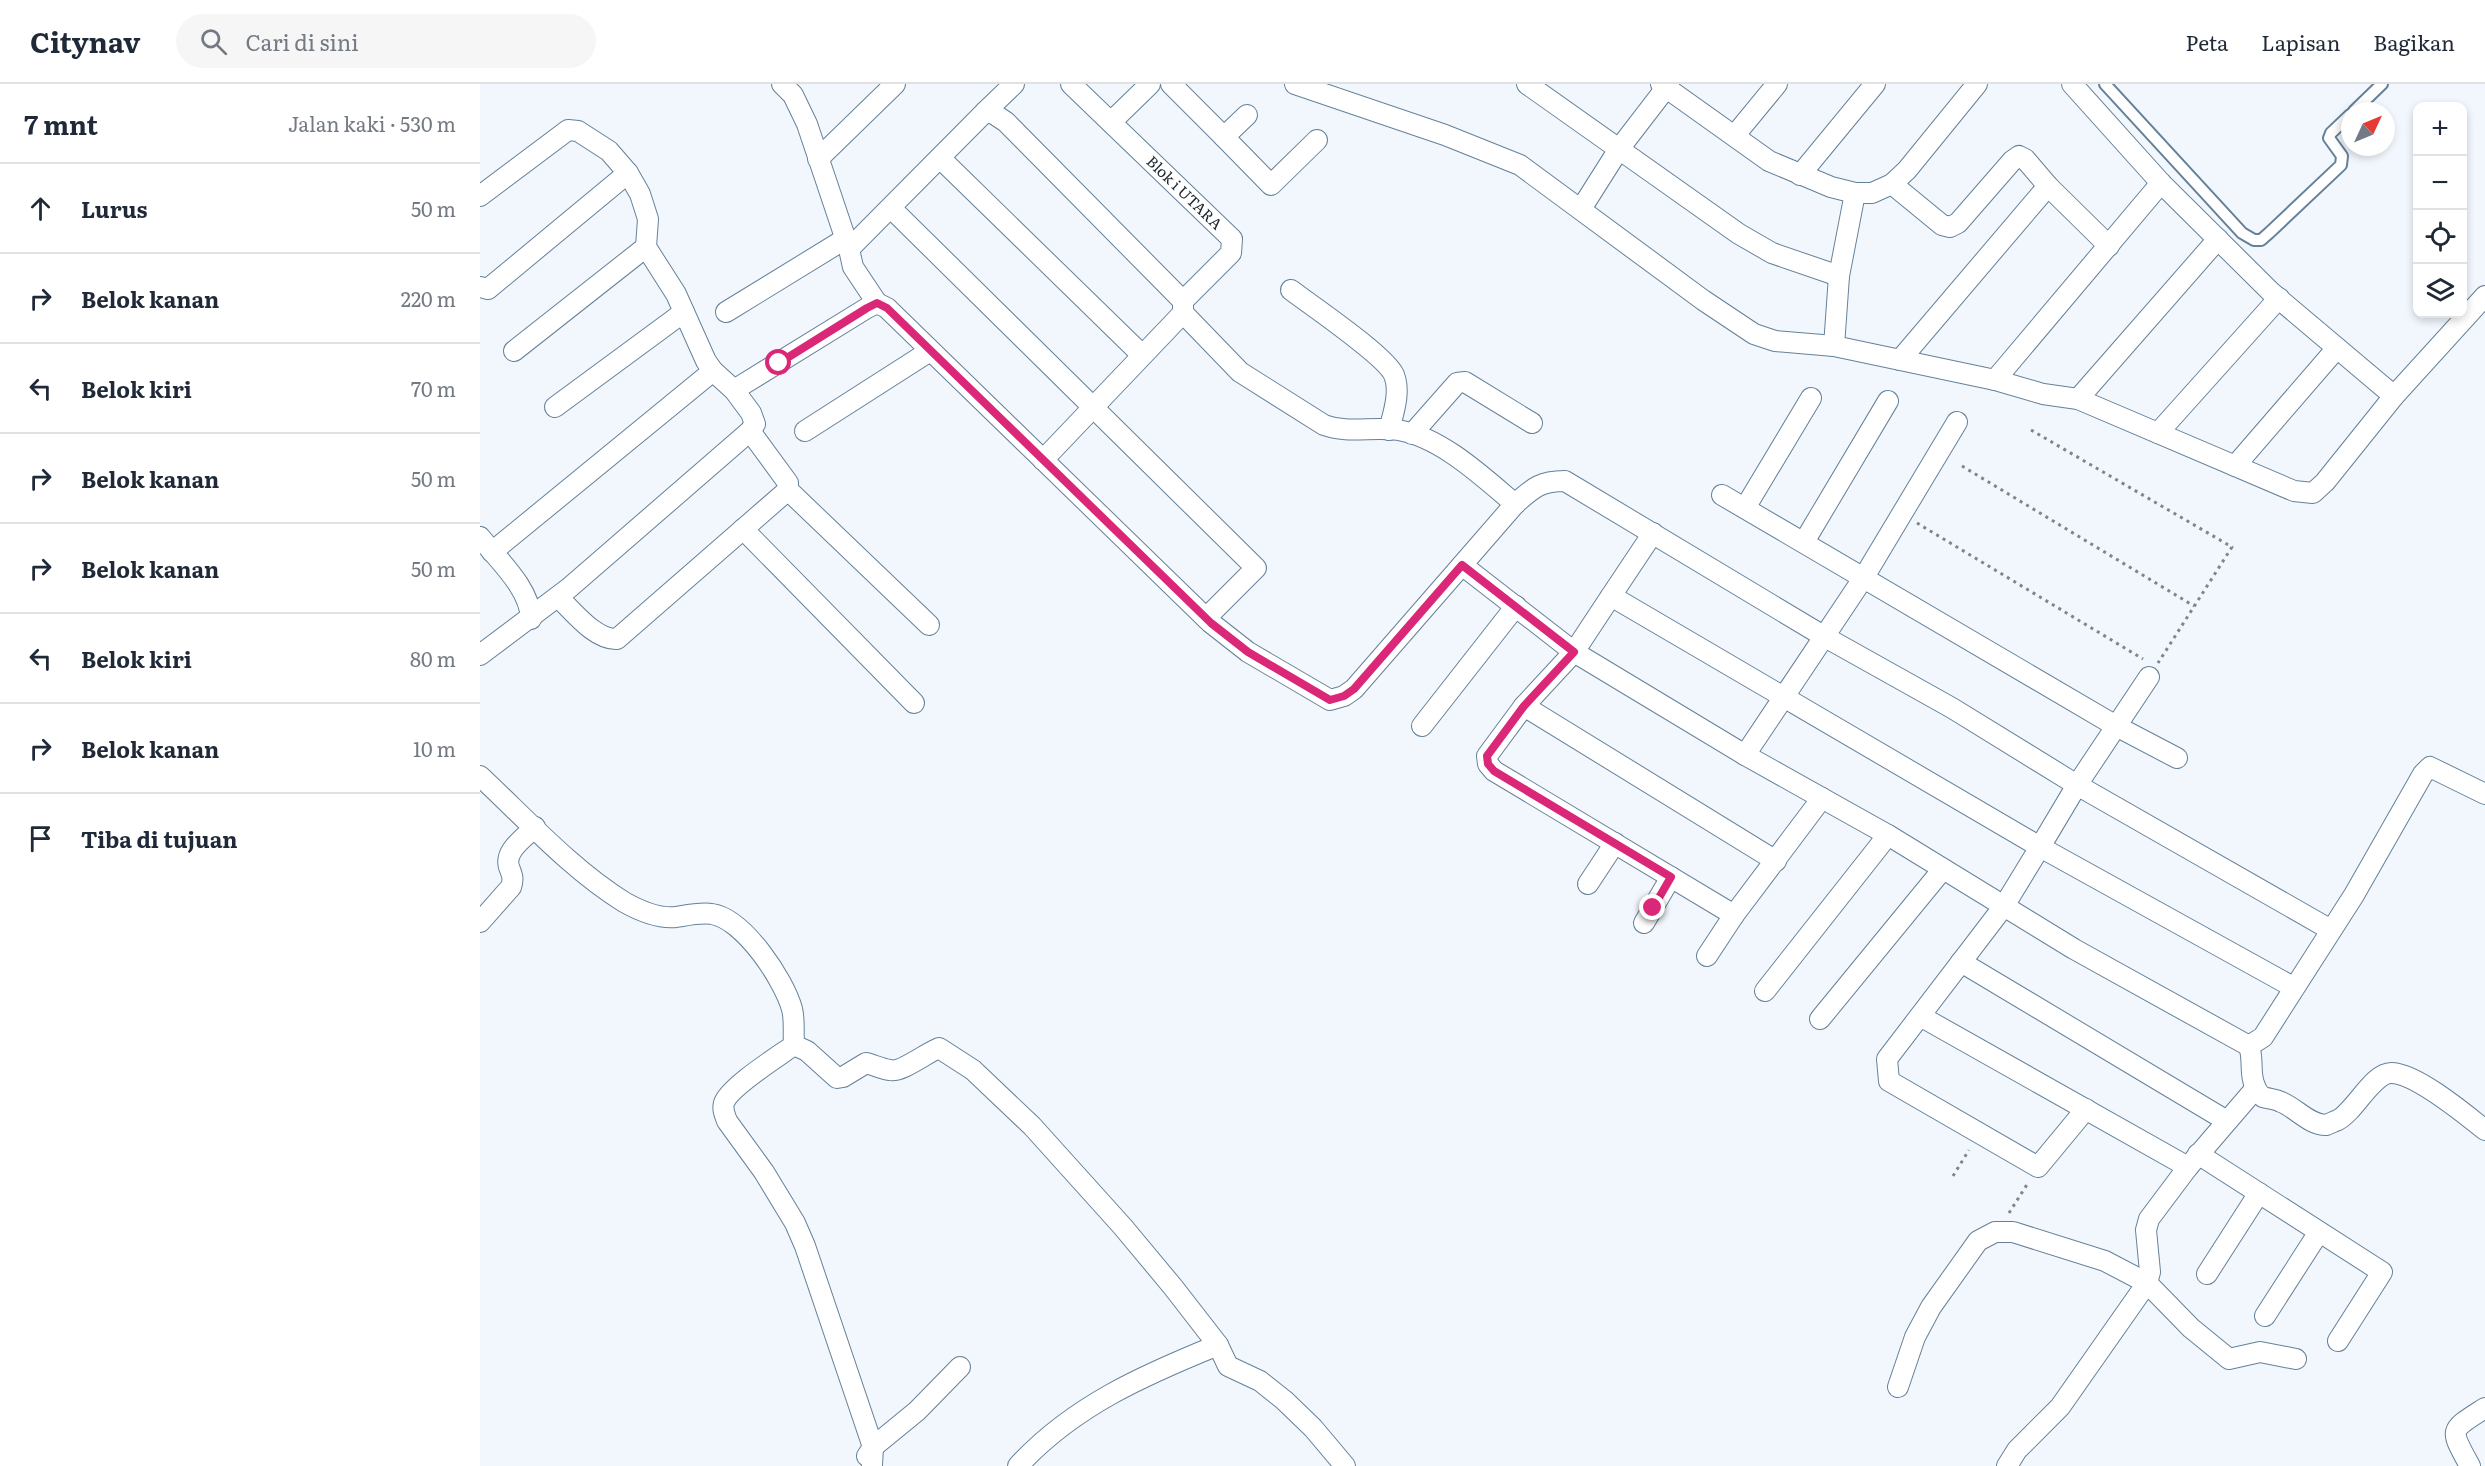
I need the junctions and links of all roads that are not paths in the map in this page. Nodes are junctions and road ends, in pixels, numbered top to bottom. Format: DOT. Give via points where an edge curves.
graph roads {
  1 [pos="895,84"];
  2 [pos="1014,84"];
  3 [pos="1071,84"];
  4 [pos="1150,84"];
  5 [pos="1171,84"];
  6 [pos="1295,84"];
  7 [pos="1527,84"];
  8 [pos="1777,84"];
  9 [pos="1875,84"];
  10 [pos="1977,84"];
  11 [pos="2072,84"];
  12 [pos="2105,84"];
  13 [pos="2382,84"];
  14 [pos="1665,85"];
  15 [pos="793,88"];
  16 [pos="2363,102"];
  17 [pos="985,112"];
  18 [pos="1247,115"];
  19 [pos="1111,122"];
  20 [pos="2341,124"];
  21 [pos="1735,135"];
  22 [pos="1224,137"];
  23 [pos="1317,140"];
  24 [pos="1619,149"];
  25 [pos="2341,155"];
  26 [pos="2342,156"];
  27 [pos="940,158"];
  28 [pos="818,159"];
  29 [pos="628,173"];
  30 [pos="1800,175"];
  31 [pos="2162,183"];
  32 [pos="1892,184"];
  33 [pos="2048,186"];
  34 [pos="1855,193"];
  35 [pos="480,196"];
  36 [pos="891,208"];
  37 [pos="1581,209"];
  38 [pos="2218,239"];
  39 [pos="847,244"];
  40 [pos="2109,246"];
  41 [pos="646,247"];
  42 [pos="1839,276"];
  43 [pos="480,287"];
  44 [pos="1291,290"];
  45 [pos="2485,297"];
  46 [pos="2279,298"];
  47 [pos="877,303"];
  48 [pos="1183,307"];
  49 [pos="684,312"];
  50 [pos="726,312"];
  51 [pos="1834,346"];
  52 [pos="2337,348"];
  53 [pos="514,351"];
  54 [pos="930,351"];
  55 [pos="1142,355"];
  56 [pos="1900,360"];
  57 [pos="713,371"];
  58 [pos="1995,380"];
  59 [pos="734,390"];
  60 [pos="2394,396"];
  61 [pos="1811,398"];
  62 [pos="2078,399"];
  63 [pos="1888,401"];
  64 [pos="555,407"];
  65 [pos="1093,407"];
  66 [pos="1957,422"];
  67 [pos="1532,423"];
  68 [pos="1389,430"];
  69 [pos="750,431"];
  70 [pos="805,431"];
  71 [pos="2158,433"];
  72 [pos="1412,434"];
  73 [pos="1043,460"];
  74 [pos="2235,466"];
  75 [pos="788,490"];
  76 [pos="1722,495"];
  77 [pos="1515,504"];
  78 [pos="1745,508"];
  79 [pos="743,529"];
  80 [pos="1653,533"];
  81 [pos="1804,542"];
  82 [pos="486,545"];
  83 [pos="1462,565"];
  84 [pos="1864,577"];
  85 [pos="1611,596"];
  86 [pos="558,597"];
  87 [pos="1516,606"];
  88 [pos="1206,618"];
  89 [pos="531,619"];
  90 [pos="929,625"];
  91 [pos="1825,637"];
  92 [pos="1574,652"];
  93 [pos="480,655"];
  94 [pos="2152,672"];
  95 [pos="1783,697"];
  96 [pos="914,703"];
  97 [pos="1524,706"];
  98 [pos="1422,726"];
  99 [pos="2116,726"];
  100 [pos="1745,755"];
  101 [pos="2177,758"];
  102 [pos="480,776"];
  103 [pos="2077,785"];
  104 [pos="2485,794"];
  105 [pos="1822,798"];
  106 [pos="535,827"];
  107 [pos="1888,835"];
  108 [pos="1615,843"];
  109 [pos="2040,847"];
  110 [pos="1776,861"];
  111 [pos="1943,870"];
  112 [pos="1671,877"];
  113 [pos="1588,884"];
  114 [pos="2004,906"];
  115 [pos="1734,915"];
  116 [pos="480,922"];
  117 [pos="1644,923"];
  118 [pos="2331,930"];
  119 [pos="1707,956"];
  120 [pos="1961,962"];
  121 [pos="2293,987"];
  122 [pos="1765,991"];
  123 [pos="1920,1016"];
  124 [pos="1820,1019"];
  125 [pos="794,1045"];
  126 [pos="2248,1046"];
  127 [pos="2255,1089"];
  128 [pos="2086,1109"];
  129 [pos="2227,1121"];
  130 [pos="2485,1130"];
  131 [pos="2193,1161"];
  132 [pos="2259,1193"];
  133 [pos="2319,1232"];
  134 [pos="2207,1274"];
  135 [pos="2147,1283"];
  136 [pos="2265,1316"];
  137 [pos="2338,1341"];
  138 [pos="1218,1345"];
  139 [pos="2296,1359"];
  140 [pos="960,1367"];
  141 [pos="1898,1387"];
  142 [pos="2485,1408"];
  143 [pos="873,1456"];
  144 [pos="859,1466"];
  145 [pos="1018,1466"];
  146 [pos="1345,1466"];
  147 [pos="2007,1466"];
  148 [pos="2470,1466"];
  1 -- 28 [label="street"];
  2 -- 17 [label="street"];
  3 -- 19 [label="street, Blok i UTARA"];
  4 -- 19 [label="street"];
  5 -- 22 [label="street"];
  6 -- 37 [label="street" via="1520,165"];
  7 -- 24 [label="street"];
  8 -- 21 [label="street"];
  9 -- 30 [label="street"];
  10 -- 32 [label="street"];
  11 -- 31 [label="street"];
  12 -- 26 [label="lane" via="2242,233 2254,240 2265,237 2341,165"];
  13 -- 16 [label="lane"];
  14 -- 21 [label="street"];
  14 -- 24 [label="street"];
  15 -- 28 [label="street"];
  17 -- 27 [label="street"];
  17 -- 48 [label="street" via="1006,122"];
  18 -- 22 [label="street"];
  19 -- 48 [label="street, Blok i UTARA" via="1232,239 1231,253"];
  20 -- 25 [label="lane" via="2329,138"];
  21 -- 30 [label="street" via="1769,161"];
  22 -- 23 [label="street" via="1271,185"];
  24 -- 37 [label="street"];
  24 -- 42 [label="street" via="1772,253"];
  27 -- 36 [label="street"];
  27 -- 55 [label="street"];
  28 -- 39 [label="street"];
  29 -- 35 [label="street" via="609,151 578,131 568,130"];
  29 -- 41 [label="street" via="648,219"];
  29 -- 43 [label="street" via="488,289"];
  30 -- 34 [label="street"];
  31 -- 38 [label="street"];
  31 -- 40 [label="street"];
  32 -- 33 [label="street" via="1942,225 1950,227 2019,156"];
  32 -- 34 [label="street" via="1872,193"];
  33 -- 40 [label="street"];
  33 -- 56 [label="street"];
  34 -- 42 [label="street"];
  36 -- 39 [label="street"];
  36 -- 65 [label="street"];
  37 -- 51 [label="street" via="1754,334 1775,341"];
  38 -- 46 [label="street"];
  38 -- 62 [label="street"];
  39 -- 47 [label="street" via="853,267"];
  39 -- 50 [label="street"];
  40 -- 58 [label="street"];
  41 -- 49 [label="street"];
  41 -- 53 [label="street"];
  42 -- 51 [label="street"];
  44 -- 68 [label="street" via="1389,368 1396,388"];
  45 -- 60 [label="street"];
  46 -- 52 [label="street"];
  46 -- 71 [label="street"];
  47 -- 54 [label="street" via="887,308"];
  47 -- 59 [label="street"];
  48 -- 55 [label="street"];
  48 -- 68 [label="street" via="1240,372 1324,425 1337,430"];
  49 -- 57 [label="street"];
  49 -- 64 [label="street"];
  51 -- 56 [label="street"];
  52 -- 60 [label="street"];
  52 -- 74 [label="street"];
  54 -- 70 [label="street"];
  54 -- 73 [label="street"];
  55 -- 65 [label="street"];
  56 -- 58 [label="street"];
  57 -- 59 [label="street"];
  57 -- 82 [label="street"];
  58 -- 62 [label="street"];
  59 -- 69 [label="street" via="751,413 754,424"];
  60 -- 74 [label="street" via="2313,493 2294,491"];
  61 -- 78 [label="street"];
  62 -- 71 [label="street"];
  63 -- 81 [label="street"];
  65 -- 73 [label="street"];
  65 -- 88 [label="street" via="1256,568"];
  66 -- 84 [label="street"];
  67 -- 72 [label="street" via="1465,382 1457,383"];
  68 -- 72 [label="street"];
  69 -- 75 [label="street" via="788,483"];
  69 -- 86 [label="street"];
  71 -- 74 [label="street"];
  72 -- 77 [label="street" via="1449,452"];
  73 -- 88 [label="street"];
  75 -- 79 [label="street"];
  75 -- 90 [label="street"];
  76 -- 78 [label="street"];
  77 -- 80 [label="street" via="1547,481 1565,481"];
  77 -- 83 [label="street"];
  78 -- 81 [label="street"];
  79 -- 86 [label="street" via="617,639 608,640 597,633"];
  79 -- 96 [label="street"];
  80 -- 85 [label="street"];
  80 -- 91 [label="street"];
  81 -- 84 [label="street"];
  82 -- 89 [label="street" via="523,591 531,607"];
  83 -- 87 [label="street"];
  83 -- 88 [label="street" via="1354,689 1330,700 1248,652"];
  84 -- 91 [label="street"];
  84 -- 99 [label="street"];
  85 -- 92 [label="street"];
  85 -- 95 [label="street"];
  86 -- 89 [label="street"];
  87 -- 92 [label="street"];
  87 -- 98 [label="street"];
  89 -- 93 [label="street"];
  91 -- 95 [label="street"];
  91 -- 103 [label="street" via="1952,708"];
  92 -- 97 [label="street"];
  92 -- 100 [label="street"];
  94 -- 99 [label="street"];
  95 -- 100 [label="street"];
  95 -- 109 [label="street"];
  97 -- 108 [label="street" via="1487,756 1488,764"];
  97 -- 110 [label="street"];
  99 -- 101 [label="street"];
  99 -- 103 [label="street"];
  100 -- 105 [label="street"];
  102 -- 106 [label="street"];
  103 -- 109 [label="street"];
  103 -- 118 [label="street"];
  104 -- 118 [label="street" via="2430,768 2423,774"];
  105 -- 107 [label="street"];
  105 -- 110 [label="street"];
  106 -- 116 [label="street" via="508,858 511,886"];
  106 -- 125 [label="street" via="596,882 641,911 674,917 712,914 734,924 777,975 785,991 794,1018"];
  107 -- 111 [label="street"];
  107 -- 122 [label="street"];
  108 -- 112 [label="street"];
  108 -- 113 [label="street"];
  109 -- 114 [label="street"];
  109 -- 121 [label="street"];
  110 -- 115 [label="street"];
  111 -- 114 [label="street"];
  111 -- 124 [label="street"];
  112 -- 115 [label="street"];
  112 -- 117 [label="street"];
  114 -- 120 [label="street"];
  114 -- 126 [label="street"];
  115 -- 119 [label="street"];
  118 -- 121 [label="street"];
  120 -- 123 [label="street"];
  120 -- 129 [label="street"];
  121 -- 126 [label="street" via="2263,1037"];
  123 -- 128 [label="street"];
  123 -- 128 [label="street" via="1887,1059 1889,1081 2038,1167"];
  125 -- 138 [label="street" via="807,1051 837,1078 866,1063 900,1070 939,1048 973,1070 1032,1126 1123,1227"];
  125 -- 143 [label="street" via="734,1090 724,1102 723,1111 795,1223"];
  126 -- 127 [label="street" via="2253,1056"];
  127 -- 129 [label="street"];
  127 -- 130 [label="street" via="2325,1125 2350,1112 2380,1077 2391,1072 2406,1076 2449,1101"];
  128 -- 131 [label="street"];
  129 -- 131 [label="street"];
  131 -- 132 [label="street"];
  131 -- 135 [label="street" via="2149,1219"];
  132 -- 133 [label="street"];
  132 -- 134 [label="street"];
  133 -- 136 [label="street"];
  133 -- 137 [label="street" via="2382,1272"];
  135 -- 139 [label="street" via="2224,1357 2260,1352"];
  135 -- 141 [label="street" via="2104,1261 2013,1232 1995,1232 1978,1241 1931,1308 1915,1337"];
  135 -- 147 [label="street" via="2060,1407 2017,1450"];
  138 -- 145 [label="street" via="1140,1377 1098,1400 1049,1436"];
  138 -- 146 [label="street" via="1228,1366 1260,1381 1284,1400"];
  140 -- 143 [label="street"];
  142 -- 148 [label="street" via="2454,1432"];
  143 -- 144 [label="street"];
}
